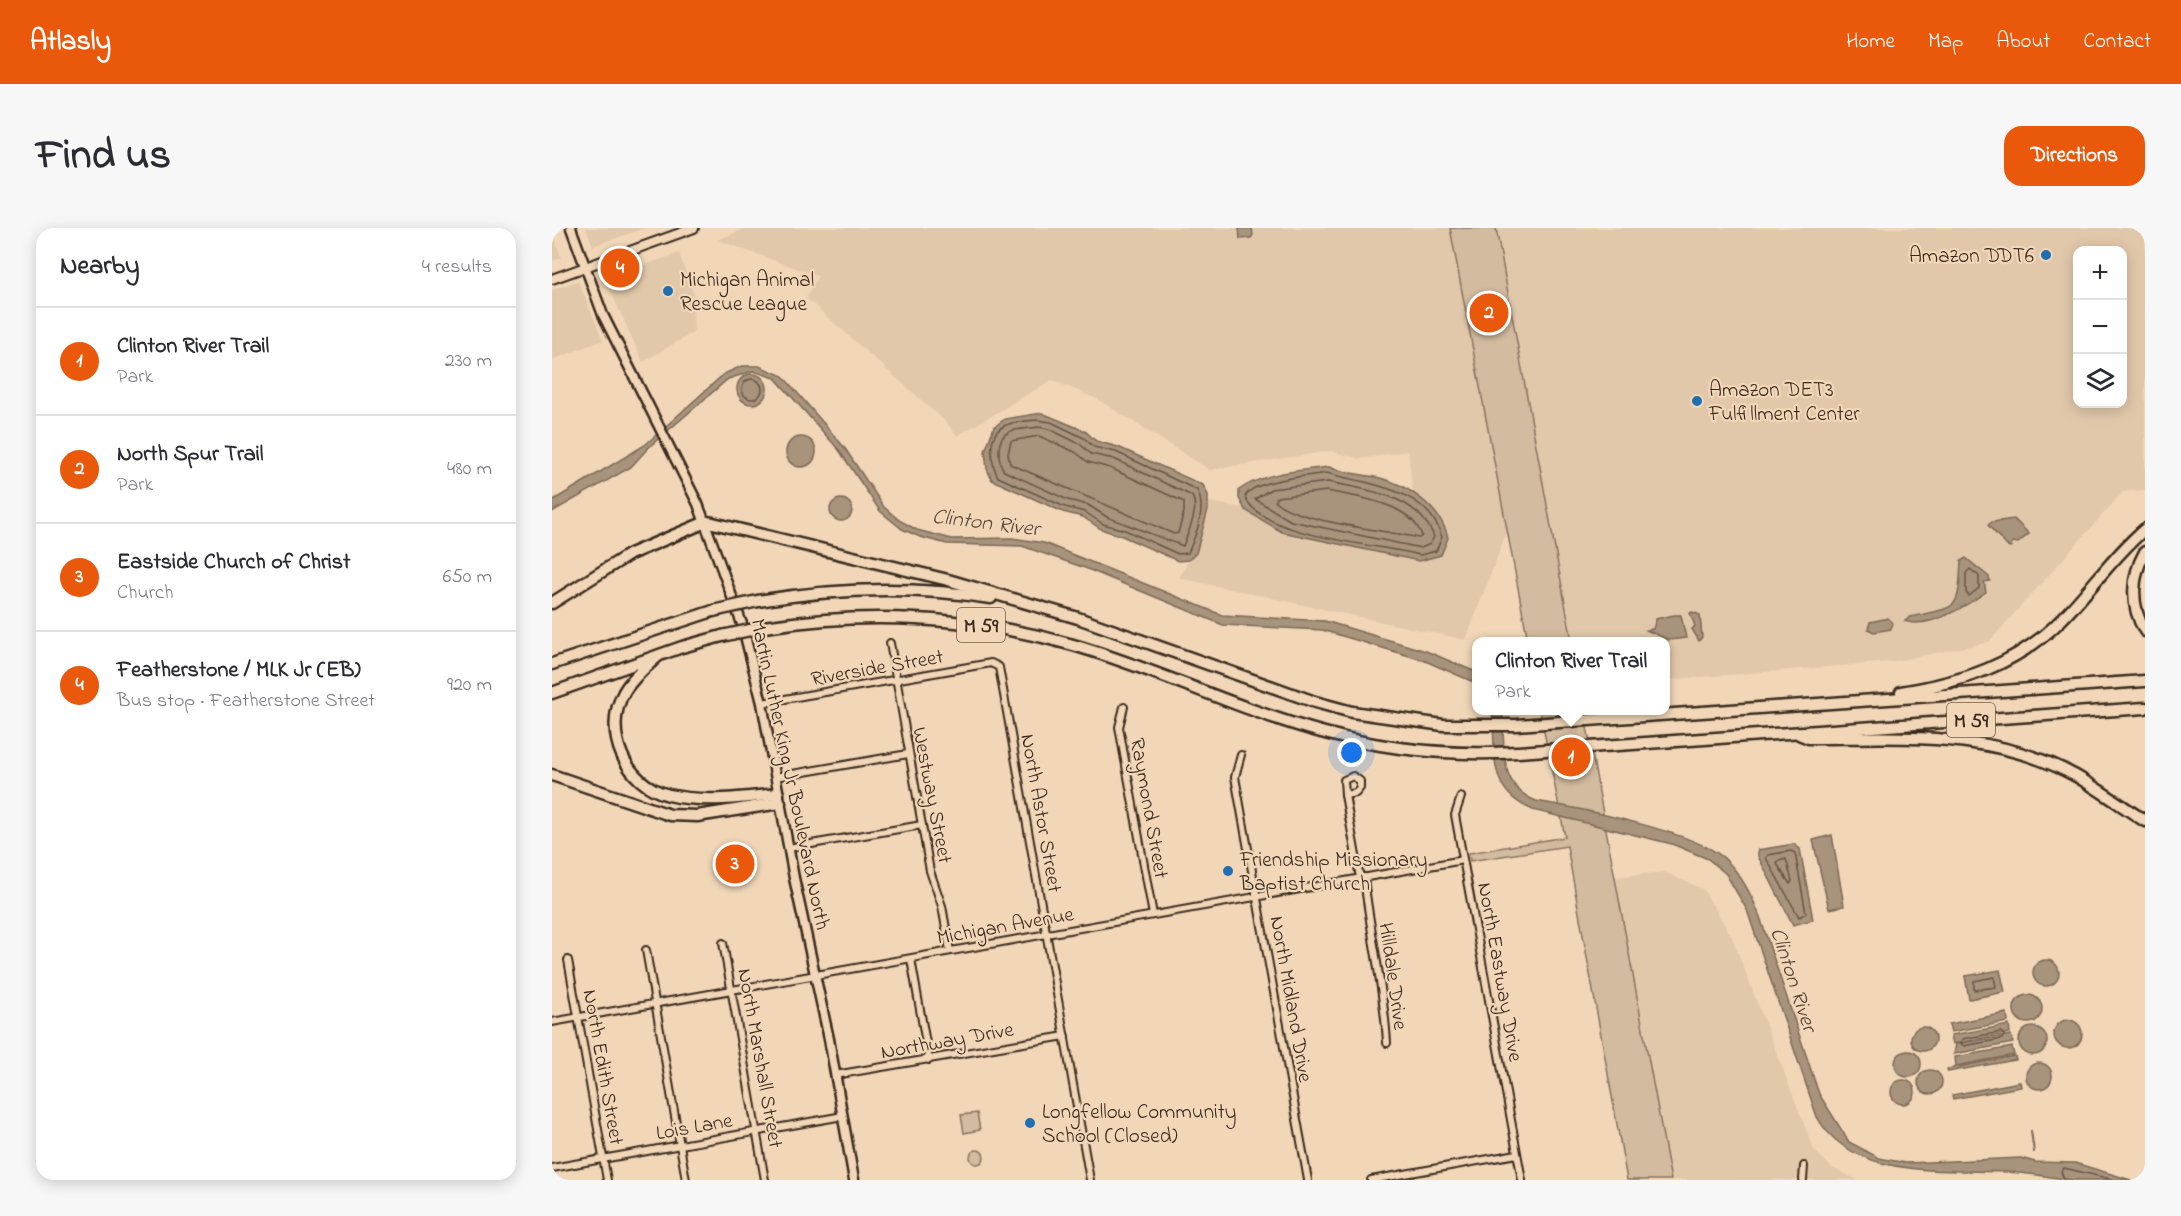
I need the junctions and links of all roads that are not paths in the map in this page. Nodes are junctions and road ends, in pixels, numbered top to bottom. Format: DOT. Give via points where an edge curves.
graph roads {
  1 [pos="571,228"];
  2 [pos="694,228"];
  3 [pos="584,268"];
  4 [pos="552,279"];
  5 [pos="706,522"];
  6 [pos="2145,529"];
  7 [pos="2145,552"];
  8 [pos="552,603"];
  9 [pos="1033,606"];
  10 [pos="2145,631"];
  11 [pos="890,643"];
  12 [pos="658,656"];
  13 [pos="552,664"];
  14 [pos="997,664"];
  15 [pos="896,680"];
  16 [pos="2145,681"];
  17 [pos="552,693"];
  18 [pos="762,703"];
  19 [pos="1830,703"];
  20 [pos="1124,707"];
  21 [pos="2145,708"];
  22 [pos="1670,714"];
  23 [pos="1659,715"];
  24 [pos="1797,732"];
  25 [pos="908,753"];
  26 [pos="1241,755"];
  27 [pos="552,775"];
  28 [pos="775,777"];
  29 [pos="1345,795"];
  30 [pos="1461,797"];
  31 [pos="779,799"];
  32 [pos="2145,821"];
  33 [pos="922,825"];
  34 [pos="788,848"];
  35 [pos="1463,860"];
  36 [pos="1362,878"];
  37 [pos="1256,897"];
  38 [pos="1153,915"];
  39 [pos="1047,934"];
  40 [pos="723,943"];
  41 [pos="646,950"];
  42 [pos="950,951"];
  43 [pos="911,958"];
  44 [pos="568,960"];
  45 [pos="816,976"];
  46 [pos="732,990"];
  47 [pos="655,1004"];
  48 [pos="578,1018"];
  49 [pos="552,1022"];
  50 [pos="1065,1036"];
  51 [pos="1387,1043"];
  52 [pos="929,1060"];
  53 [pos="835,1075"];
  54 [pos="843,1116"];
  55 [pos="757,1131"];
  56 [pos="680,1145"];
  57 [pos="1517,1154"];
  58 [pos="603,1158"];
  59 [pos="1804,1166"];
  60 [pos="552,1168"];
  61 [pos="607,1180"];
  62 [pos="686,1180"];
  63 [pos="765,1180"];
  64 [pos="854,1180"];
  65 [pos="1090,1180"];
  66 [pos="1308,1180"];
  67 [pos="1371,1180"];
  68 [pos="1522,1180"];
  69 [pos="1803,1180"];
  1 -- 3 [label="main road, Martin Luther King Jr Boulevard North"];
  2 -- 3 [label="street"];
  3 -- 4 [label="street"];
  3 -- 5 [label="main road, Martin Luther King Jr Boulevard North" via="609,329"];
  5 -- 8 [label="highway" via="630,554"];
  5 -- 9 [label="highway" via="948,580"];
  5 -- 18 [label="main road, Martin Luther King Jr Boulevard North" via="740,615"];
  6 -- 19 [label="highway" via="2061,620 2008,660 1950,683"];
  7 -- 10 [label="highway" via="2136,575 2134,599"];
  9 -- 13 [label="highway, M 59, bridge" via="894,590 821,592 713,611"];
  9 -- 23 [label="highway, M 59" via="1101,625 1333,707 1407,722 1516,725"];
  11 -- 15 [label="street, Westway Street"];
  12 -- 17 [label="highway, M 59"];
  12 -- 24 [label="highway, M 59, bridge" via="764,627 825,619 937,619 998,627 1094,651 1327,734 1393,748 1481,754"];
  12 -- 31 [label="highway" via="628,685 616,714 615,732 620,749 634,774 653,789 679,797"];
  14 -- 15 [label="street, Riverside Street"];
  14 -- 39 [label="street, North Astor Street"];
  15 -- 18 [label="street, Riverside Street"];
  15 -- 25 [label="street, Westway Street"];
  16 -- 19 [label="highway, M 59"];
  18 -- 28 [label="main road, Martin Luther King Jr Boulevard North"];
  19 -- 22 [label="highway, M 59"];
  20 -- 38 [label="street, Raymond Street" via="1119,727"];
  21 -- 24 [label="highway, M 59"];
  24 -- 32 [label="highway" via="1809,738 1940,738 2010,750 2076,776"];
  25 -- 28 [label="street"];
  25 -- 33 [label="street, Westway Street"];
  26 -- 37 [label="street, North Midland Drive" via="1235,777"];
  27 -- 31 [label="highway" via="670,815 697,816"];
  28 -- 31 [label="main road, Martin Luther King Jr Boulevard North"];
  29 -- 36 [label="street, Hilldale Drive"];
  30 -- 35 [label="street, North Eastway Drive" via="1455,815"];
  31 -- 34 [label="main road, Martin Luther King Jr Boulevard North"];
  33 -- 34 [label="street"];
  33 -- 42 [label="street, Westway Street"];
  34 -- 45 [label="main road, Martin Luther King Jr Boulevard North"];
  35 -- 36 [label="street, Michigan Avenue"];
  35 -- 57 [label="street, North Eastway Drive"];
  36 -- 37 [label="street, Michigan Avenue"];
  36 -- 51 [label="street, Hilldale Drive" via="1384,989"];
  37 -- 38 [label="street, Michigan Avenue"];
  37 -- 66 [label="street, North Midland Drive"];
  38 -- 39 [label="street, Michigan Avenue"];
  39 -- 42 [label="street, Michigan Avenue"];
  39 -- 50 [label="street, North Astor Street"];
  40 -- 46 [label="street, North Marshall Street"];
  41 -- 47 [label="street"];
  42 -- 43 [label="street, Michigan Avenue"];
  43 -- 45 [label="street, Michigan Avenue"];
  43 -- 52 [label="street"];
  44 -- 48 [label="street, North Edith Street"];
  45 -- 46 [label="street, Michigan Avenue"];
  45 -- 53 [label="main road, Martin Luther King Jr Boulevard North"];
  46 -- 47 [label="street, Michigan Avenue"];
  46 -- 55 [label="street, North Marshall Street"];
  47 -- 48 [label="street, Michigan Avenue"];
  47 -- 56 [label="street"];
  48 -- 49 [label="street, Michigan Avenue"];
  48 -- 58 [label="street, North Edith Street"];
  50 -- 52 [label="street, Northway Drive"];
  50 -- 65 [label="street, North Astor Street"];
  52 -- 53 [label="street, Northway Drive"];
  53 -- 54 [label="main road, Martin Luther King Jr Boulevard North"];
  54 -- 55 [label="street, Lois Lane"];
  54 -- 64 [label="main road, Martin Luther King Jr Boulevard North"];
  55 -- 56 [label="street, Lois Lane"];
  55 -- 63 [label="street, North Marshall Street"];
  56 -- 58 [label="street, Lois Lane"];
  56 -- 62 [label="street"];
  57 -- 67 [label="street"];
  57 -- 68 [label="street, North Eastway Drive"];
  58 -- 60 [label="street, Lois Lane"];
  58 -- 61 [label="street, North Edith Street"];
  59 -- 69 [label="street"];
}
